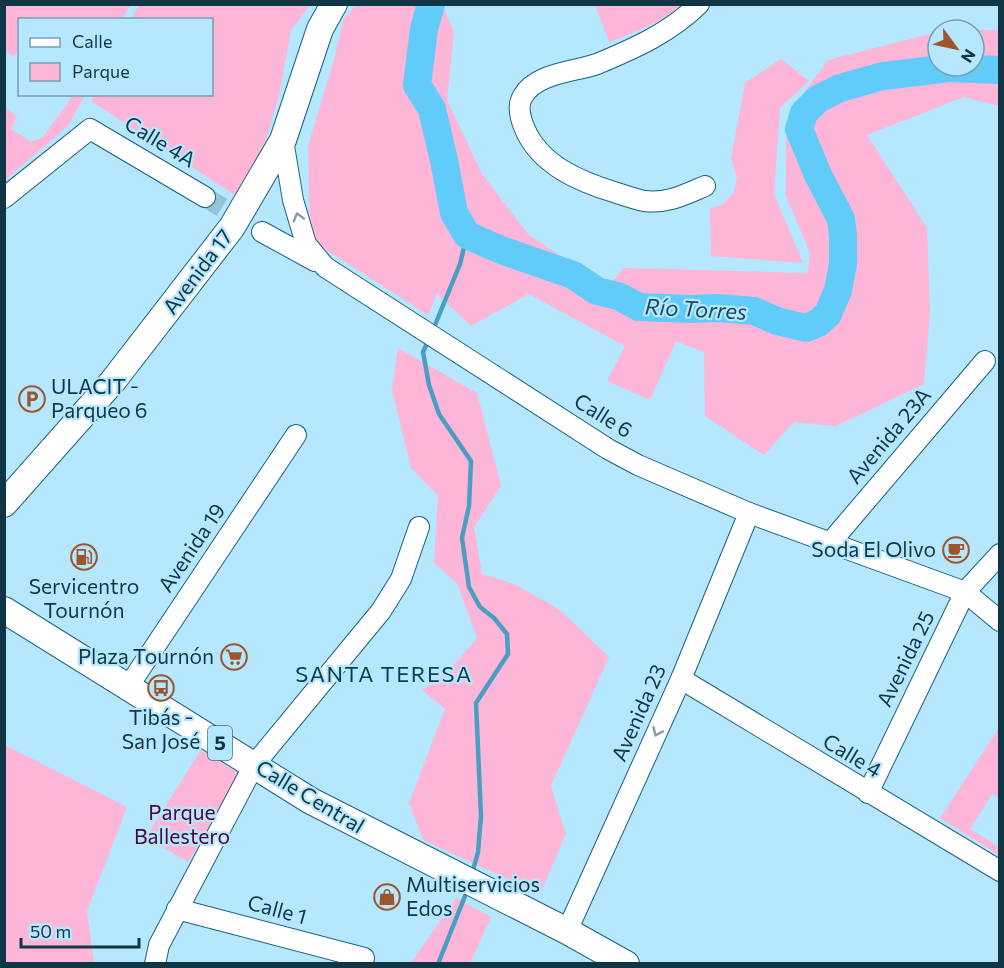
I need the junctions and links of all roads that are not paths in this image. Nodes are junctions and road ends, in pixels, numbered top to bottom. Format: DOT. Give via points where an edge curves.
graph roads {
  1 [pos="334,4"];
  2 [pos="699,4"];
  3 [pos="283,140"];
  4 [pos="705,186"];
  5 [pos="206,197"];
  6 [pos="4,198"];
  7 [pos="262,232"];
  8 [pos="326,267"];
  9 [pos="985,361"];
  10 [pos="296,435"];
  11 [pos="4,504"];
  12 [pos="749,513"];
  13 [pos="419,527"];
  14 [pos="830,543"];
  15 [pos="999,554"];
  16 [pos="965,591"];
  17 [pos="5,610"];
  18 [pos="999,621"];
  19 [pos="681,679"];
  20 [pos="128,687"];
  21 [pos="254,765"];
  22 [pos="868,793"];
  23 [pos="999,871"];
  24 [pos="177,909"];
  25 [pos="567,931"];
  26 [pos="600,957"];
  27 [pos="364,958"];
  28 [pos="155,963"];
  29 [pos="626,963"];
  1 -- 3 [label="main road, Avenida 17" via="320,29"];
  2 -- 4 [label="street" via="654,38 595,64 538,82 522,96 519,114 541,153 555,166 591,185 643,201 666,201"];
  8 -- 3 [label="street, Calle 6, one-way" via="306,244 293,200"];
  3 -- 11 [label="main road, Avenida 17" via="232,227 180,297 113,381"];
  5 -- 6 [label="street, Calle 4A" via="90,129"];
  7 -- 8 [label="street"];
  8 -- 12 [label="street, Calle 6" via="608,449"];
  9 -- 14 [label="street, Avenida 23A"];
  10 -- 20 [label="street, Avenida 19"];
  12 -- 14 [label="street, Calle 6"];
  12 -- 19 [label="street, Avenida 23"];
  13 -- 21 [label="street" via="401,579 381,611"];
  14 -- 16 [label="street, Calle 6"];
  15 -- 16 [label="street, Avenida 25"];
  16 -- 18 [label="street, Calle 6"];
  16 -- 22 [label="street, Avenida 25"];
  17 -- 20 [label="main road, Calle Central / 5"];
  19 -- 22 [label="street, Calle 4"];
  19 -- 25 [label="street, Avenida 23, one-way"];
  20 -- 21 [label="main road, Calle Central / 5"];
  21 -- 24 [label="street"];
  21 -- 25 [label="main road, Calle Central / 5" via="311,801"];
  22 -- 23 [label="street, Calle 4"];
  24 -- 27 [label="street, Calle 1"];
  24 -- 28 [label="street" via="159,945"];
  25 -- 26 [label="main road, Calle Central / 5"];
  26 -- 29 [label="main road, Calle Central / 5"];
}
